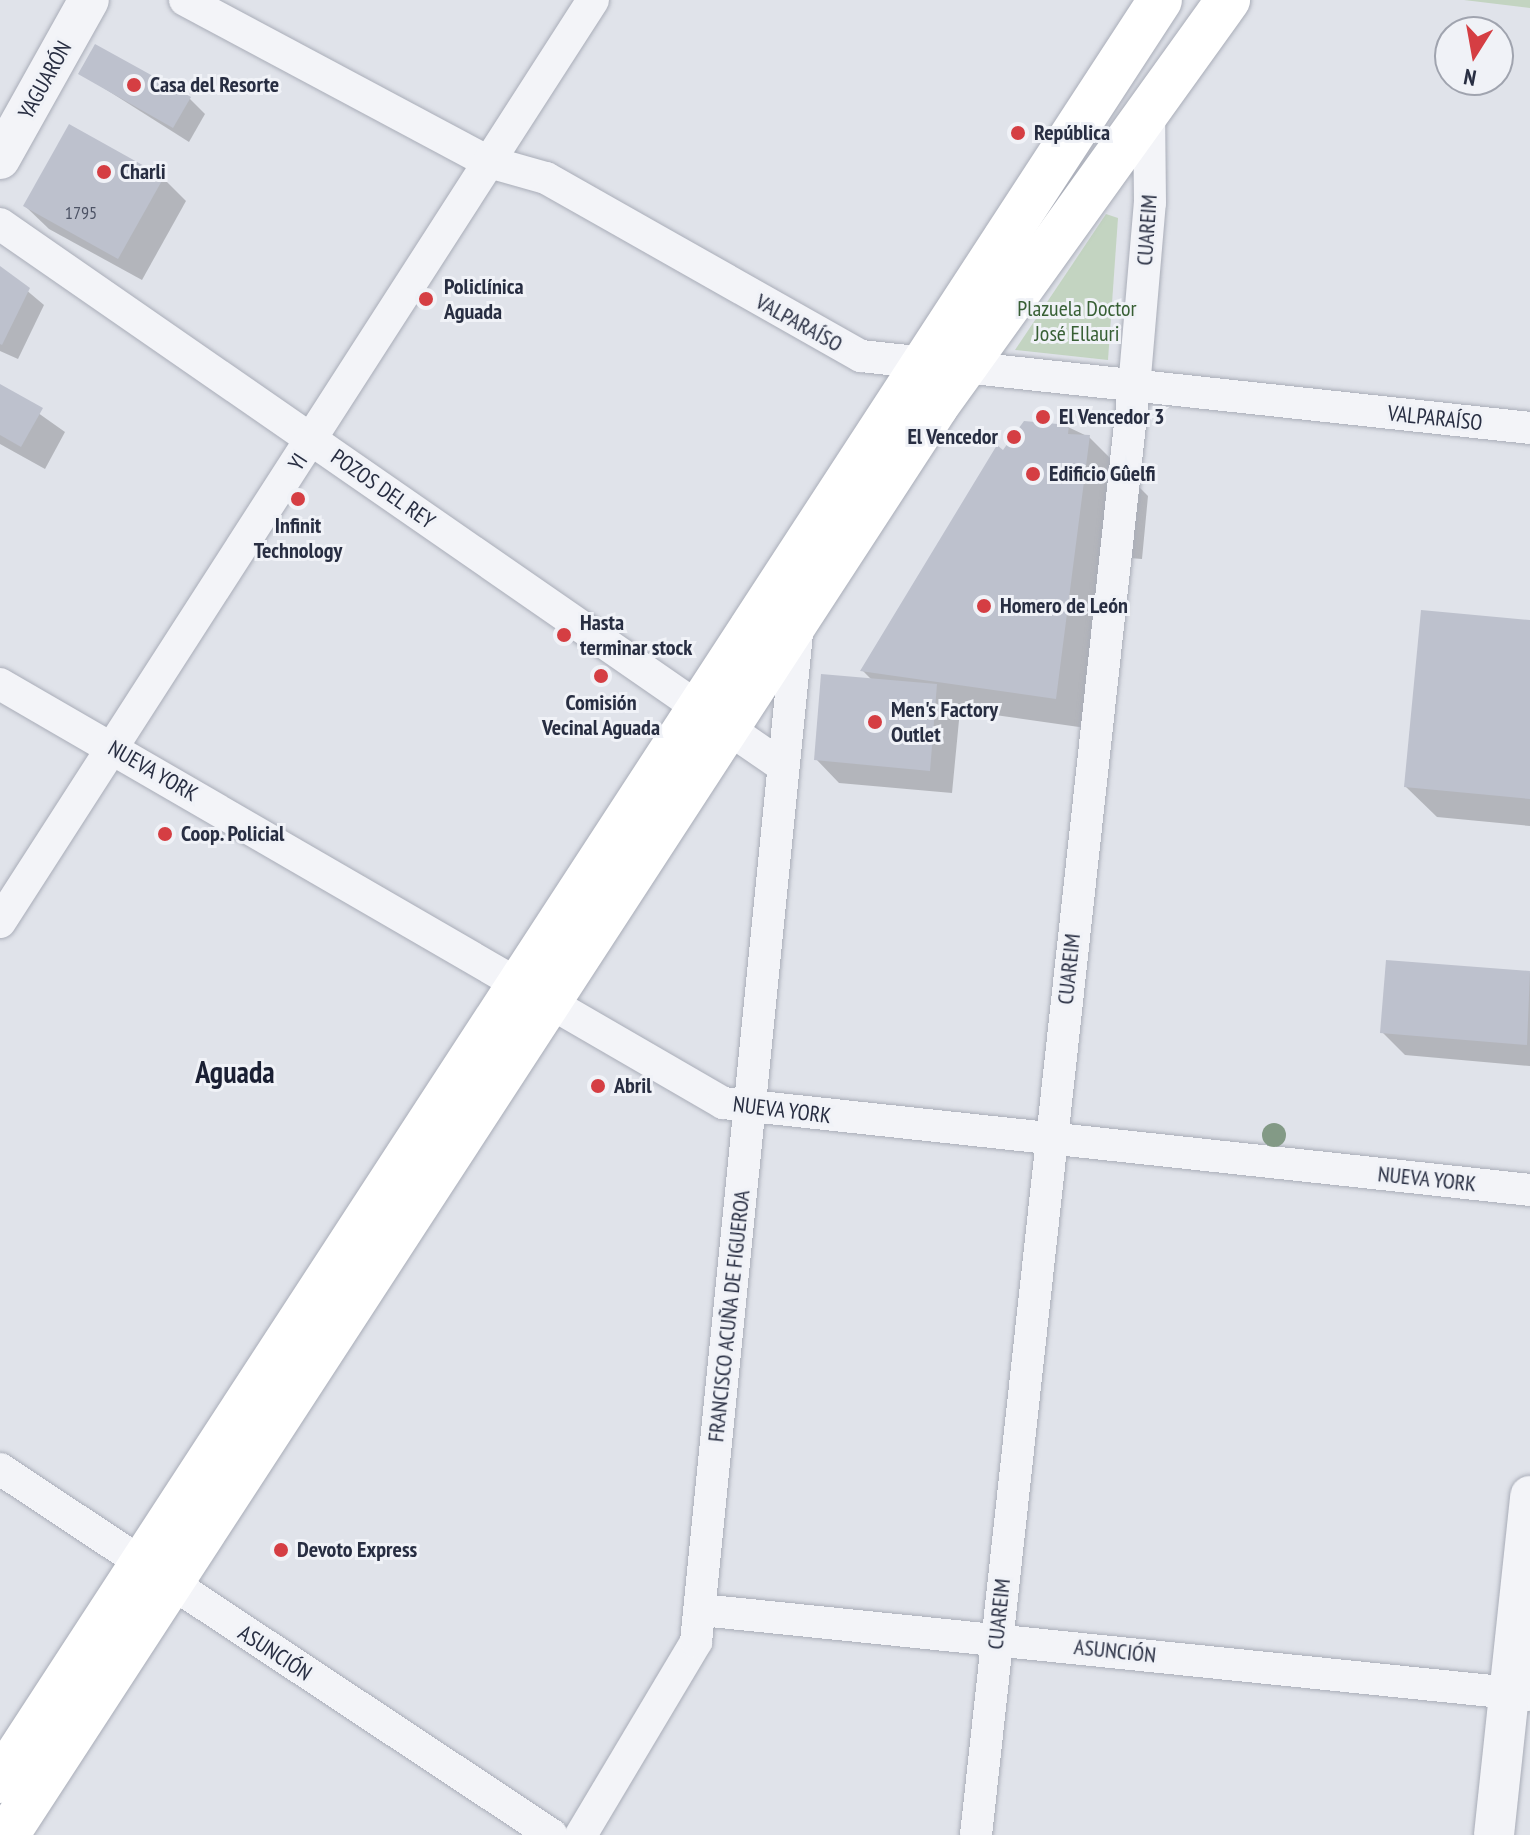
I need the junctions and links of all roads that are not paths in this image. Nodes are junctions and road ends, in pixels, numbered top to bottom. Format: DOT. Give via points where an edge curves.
graph roads {
  1 [pos="89,0"];
  2 [pos="185,0"];
  3 [pos="593,0"];
  4 [pos="1160,0"];
  5 [pos="1228,0"];
  6 [pos="1149,103"];
  7 [pos="0,159"];
  8 [pos="489,162"];
  9 [pos="0,224"];
  10 [pos="945,366"];
  11 [pos="1134,388"];
  12 [pos="1530,428"];
  13 [pos="312,440"];
  14 [pos="798,617"];
  15 [pos="0,684"];
  16 [pos="712,718"];
  17 [pos="111,746"];
  18 [pos="781,765"];
  19 [pos="0,922"];
  20 [pos="535,994"];
  21 [pos="750,1107"];
  22 [pos="1050,1141"];
  23 [pos="1530,1190"];
  24 [pos="0,1469"];
  25 [pos="1530,1496"];
  26 [pos="155,1575"];
  27 [pos="701,1610"];
  28 [pos="996,1638"];
  29 [pos="1519,1694"];
  30 [pos="0,1781"];
  31 [pos="7,1835"];
  32 [pos="552,1835"];
  33 [pos="581,1835"];
  34 [pos="976,1835"];
  35 [pos="1494,1835"];
  1 -- 7 [label="street, YAGUARÓN"];
  2 -- 8 [label="street, VALPARAÍSO"];
  3 -- 8 [label="street, YI"];
  4 -- 10 [label="main road"];
  5 -- 6 [label="main road"];
  6 -- 10 [label="main road"];
  6 -- 11 [label="street, CUAREIM" via="1150,203"];
  8 -- 10 [label="street, VALPARAÍSO" via="546,178 841,348"];
  8 -- 13 [label="street, YI"];
  9 -- 13 [label="street, POZOS DEL REY"];
  10 -- 11 [label="street, VALPARAÍSO"];
  10 -- 14 [label="main road"];
  10 -- 16 [label="main road"];
  11 -- 12 [label="street, VALPARAÍSO"];
  11 -- 22 [label="street, CUAREIM"];
  13 -- 16 [label="street, POZOS DEL REY"];
  13 -- 17 [label="street, YI"];
  14 -- 16 [label="main road"];
  14 -- 18 [label="street, FRANCISCO ACUÑA DE FIGUEROA"];
  15 -- 17 [label="street, NUEVA YORK"];
  16 -- 18 [label="street"];
  16 -- 20 [label="main road"];
  17 -- 19 [label="street, YI"];
  17 -- 20 [label="street, NUEVA YORK"];
  18 -- 21 [label="street, FRANCISCO ACUÑA DE FIGUEROA"];
  20 -- 21 [label="street, NUEVA YORK" via="704,1096"];
  20 -- 26 [label="main road"];
  21 -- 22 [label="street, NUEVA YORK"];
  21 -- 27 [label="street, FRANCISCO ACUÑA DE FIGUEROA"];
  22 -- 23 [label="street, NUEVA YORK"];
  22 -- 28 [label="street, CUAREIM"];
  24 -- 26 [label="street, ASUNCIÓN"];
  25 -- 29 [label="street"];
  26 -- 30 [label="main road"];
  26 -- 31 [label="main road"];
  26 -- 32 [label="street, ASUNCIÓN"];
  27 -- 28 [label="street, ASUNCIÓN"];
  27 -- 33 [label="street, FRANCISCO ACUÑA DE FIGUEROA" via="680,1678"];
  28 -- 29 [label="street, ASUNCIÓN"];
  28 -- 34 [label="street, CUAREIM"];
  29 -- 35 [label="street"];
}
